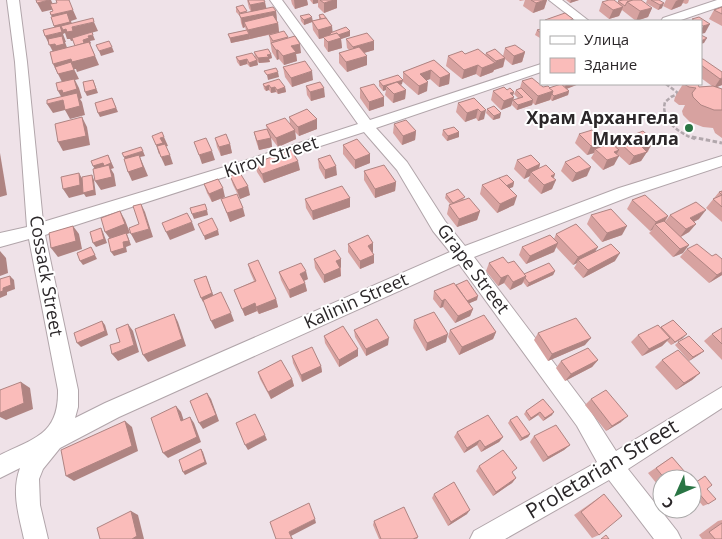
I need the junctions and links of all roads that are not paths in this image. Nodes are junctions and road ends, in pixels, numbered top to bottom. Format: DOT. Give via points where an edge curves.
graph roads {
  1 [pos="13,0"];
  2 [pos="276,0"];
  3 [pos="554,0"];
  4 [pos="722,2"];
  5 [pos="582,20"];
  6 [pos="670,20"];
  7 [pos="540,68"];
  8 [pos="367,126"];
  9 [pos="722,161"];
  10 [pos="36,232"];
  11 [pos="0,240"];
  12 [pos="461,255"];
  13 [pos="722,397"];
  14 [pos="52,441"];
  15 [pos="612,466"];
  16 [pos="0,467"];
  17 [pos="36,539"];
  18 [pos="482,539"];
  19 [pos="669,539"];
  1 -- 10 [label="street, Cossack Street"];
  2 -- 8 [label="street, Grape Street"];
  3 -- 5 [label="street"];
  4 -- 6 [label="street"];
  7 -- 8 [label="street, Kirov Street"];
  8 -- 10 [label="street, Kirov Street"];
  8 -- 12 [label="street, Grape Street" via="402,166"];
  9 -- 12 [label="street, Kalinin Street" via="625,192"];
  10 -- 11 [label="street, Kirov Street"];
  10 -- 14 [label="street, Cossack Street" via="70,405"];
  12 -- 14 [label="street, Kalinin Street" via="112,410"];
  12 -- 15 [label="street, Grape Street" via="584,419"];
  13 -- 15 [label="street, Proletarian Street"];
  14 -- 16 [label="street, Kalinin Street"];
  14 -- 17 [label="street, Cossack Street" via="30,471 29,506"];
  15 -- 18 [label="street, Proletarian Street"];
  15 -- 19 [label="street, Grape Street"];
}
